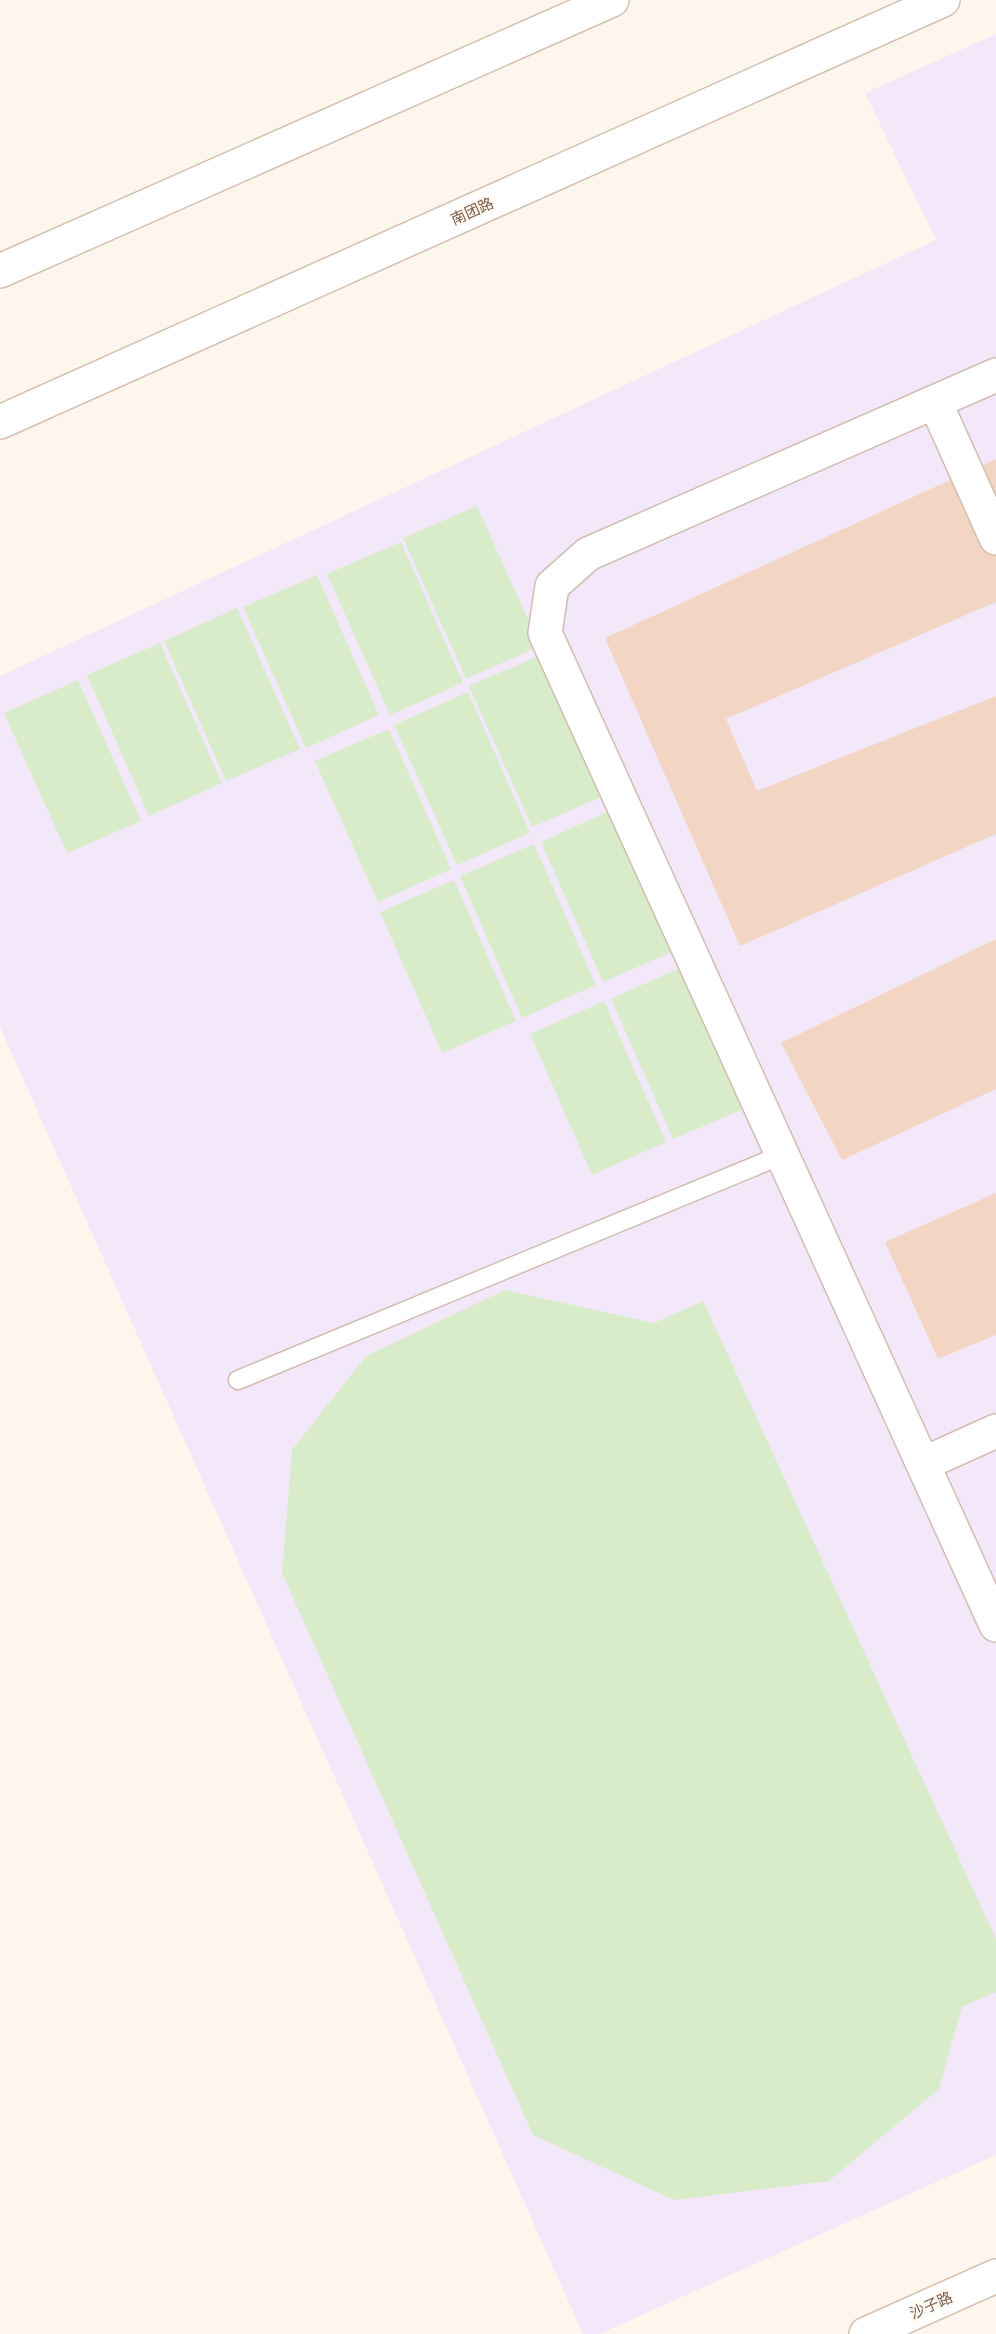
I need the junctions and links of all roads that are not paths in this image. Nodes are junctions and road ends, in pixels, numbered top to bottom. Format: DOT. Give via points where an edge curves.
graph roads {
  1 [pos="612,0"];
  2 [pos="943,0"];
  3 [pos="0,271"];
  4 [pos="996,375"];
  5 [pos="935,402"];
  6 [pos="0,422"];
  7 [pos="996,538"];
  8 [pos="782,1155"];
  9 [pos="238,1380"];
  10 [pos="996,1431"];
  11 [pos="923,1464"];
  12 [pos="996,1625"];
  13 [pos="996,2276"];
  14 [pos="866,2334"];
  1 -- 3 [label="street"];
  2 -- 6 [label="street, 南团路"];
  4 -- 5 [label="street"];
  5 -- 7 [label="street"];
  5 -- 8 [label="street" via="588,554 552,586 545,633"];
  8 -- 9 [label="lane"];
  8 -- 11 [label="street"];
  10 -- 11 [label="street"];
  11 -- 12 [label="street"];
  13 -- 14 [label="street, 沙子路"];
}
